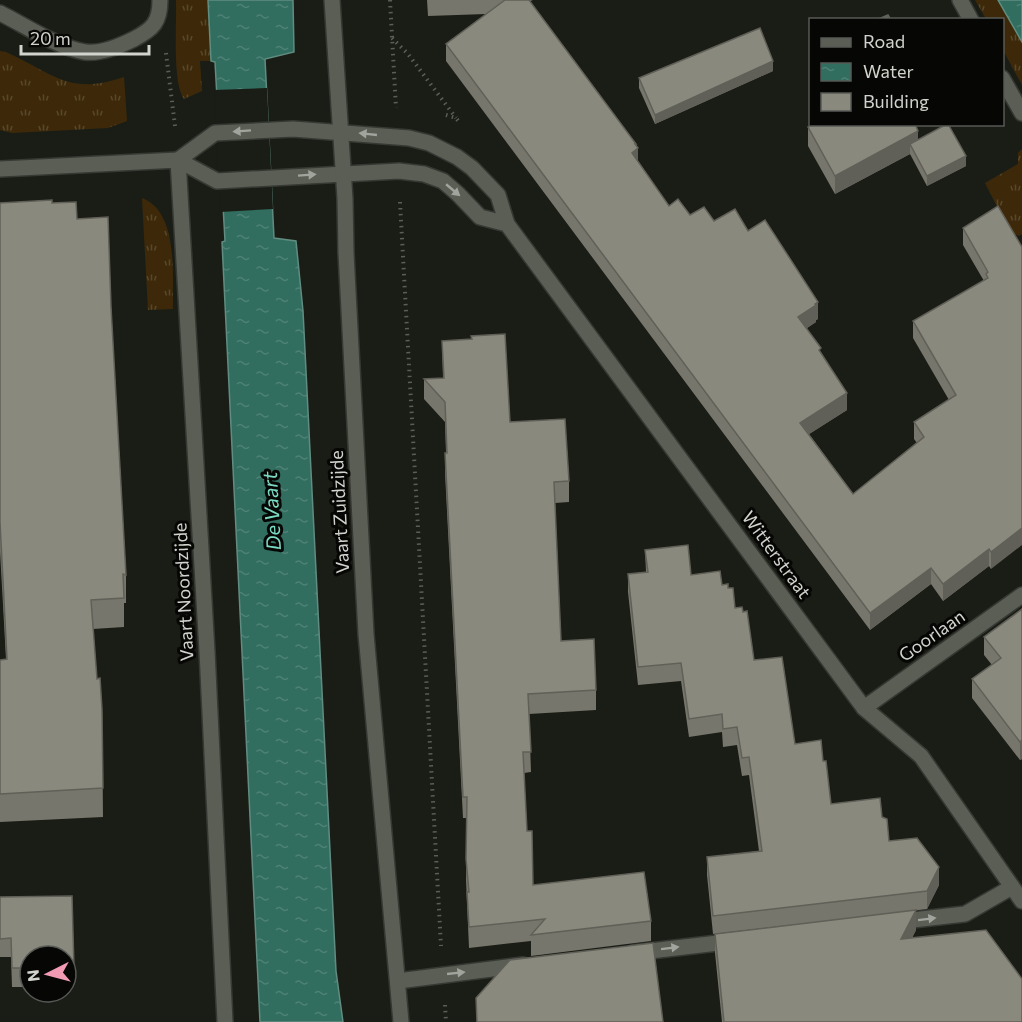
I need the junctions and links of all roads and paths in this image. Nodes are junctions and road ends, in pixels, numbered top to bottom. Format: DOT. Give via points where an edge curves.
graph roads {
  1 [pos="332,0"];
  2 [pos="390,0"];
  3 [pos="960,0"];
  4 [pos="160,2"];
  5 [pos="0,13"];
  6 [pos="970,18"];
  7 [pos="392,38"];
  8 [pos="1004,82"];
  9 [pos="396,109"];
  10 [pos="1022,113"];
  11 [pos="456,118"];
  12 [pos="175,122"];
  13 [pos="340,132"];
  14 [pos="178,160"];
  15 [pos="0,169"];
  16 [pos="399,171"];
  17 [pos="342,173"];
  18 [pos="507,224"];
  19 [pos="1022,595"];
  20 [pos="864,708"];
  21 [pos="1012,887"];
  22 [pos="1022,901"];
  23 [pos="883,924"];
  24 [pos="753,939"];
  25 [pos="623,954"];
  26 [pos="540,963"];
  27 [pos="443,975"];
  28 [pos="398,981"];
  29 [pos="225,1022"];
  30 [pos="401,1022"];
  1 -- 13 [label="street, Vaart Zuidzijde"];
  2 -- 7 [label="path"];
  3 -- 6 [label="street"];
  4 -- 5 [label="street" via="156,23 146,33 86,52 57,43"];
  4 -- 12 [label="path"];
  7 -- 9 [label="path"];
  7 -- 11 [label="path"];
  8 -- 10 [label="street"];
  13 -- 14 [label="street, Witterstraat, one-way" via="269,129 215,133"];
  13 -- 17 [label="street, Vaart Zuidzijde"];
  18 -- 13 [label="street, Witterstraat, one-way" via="498,195 457,157 409,138"];
  14 -- 15 [label="street"];
  14 -- 17 [label="street, one-way" via="217,181"];
  14 -- 29 [label="street, Vaart Noordzijde"];
  16 -- 17 [label="street"];
  16 -- 18 [label="street, one-way" via="443,181 480,217"];
  16 -- 27 [label="path"];
  17 -- 28 [label="street, Vaart Zuidzijde" via="366,634"];
  18 -- 20 [label="street, Witterstraat"];
  19 -- 20 [label="street, Goorlaan"];
  20 -- 21 [label="street, Witterstraat" via="921,756"];
  21 -- 22 [label="street, Witterstraat"];
  23 -- 21 [label="street, one-way" via="965,914"];
  25 -- 24 [label="street, one-way"];
  27 -- 26 [label="street, one-way"];
  27 -- 28 [label="street"];
  28 -- 30 [label="street, Vaart Zuidzijde"];
}
